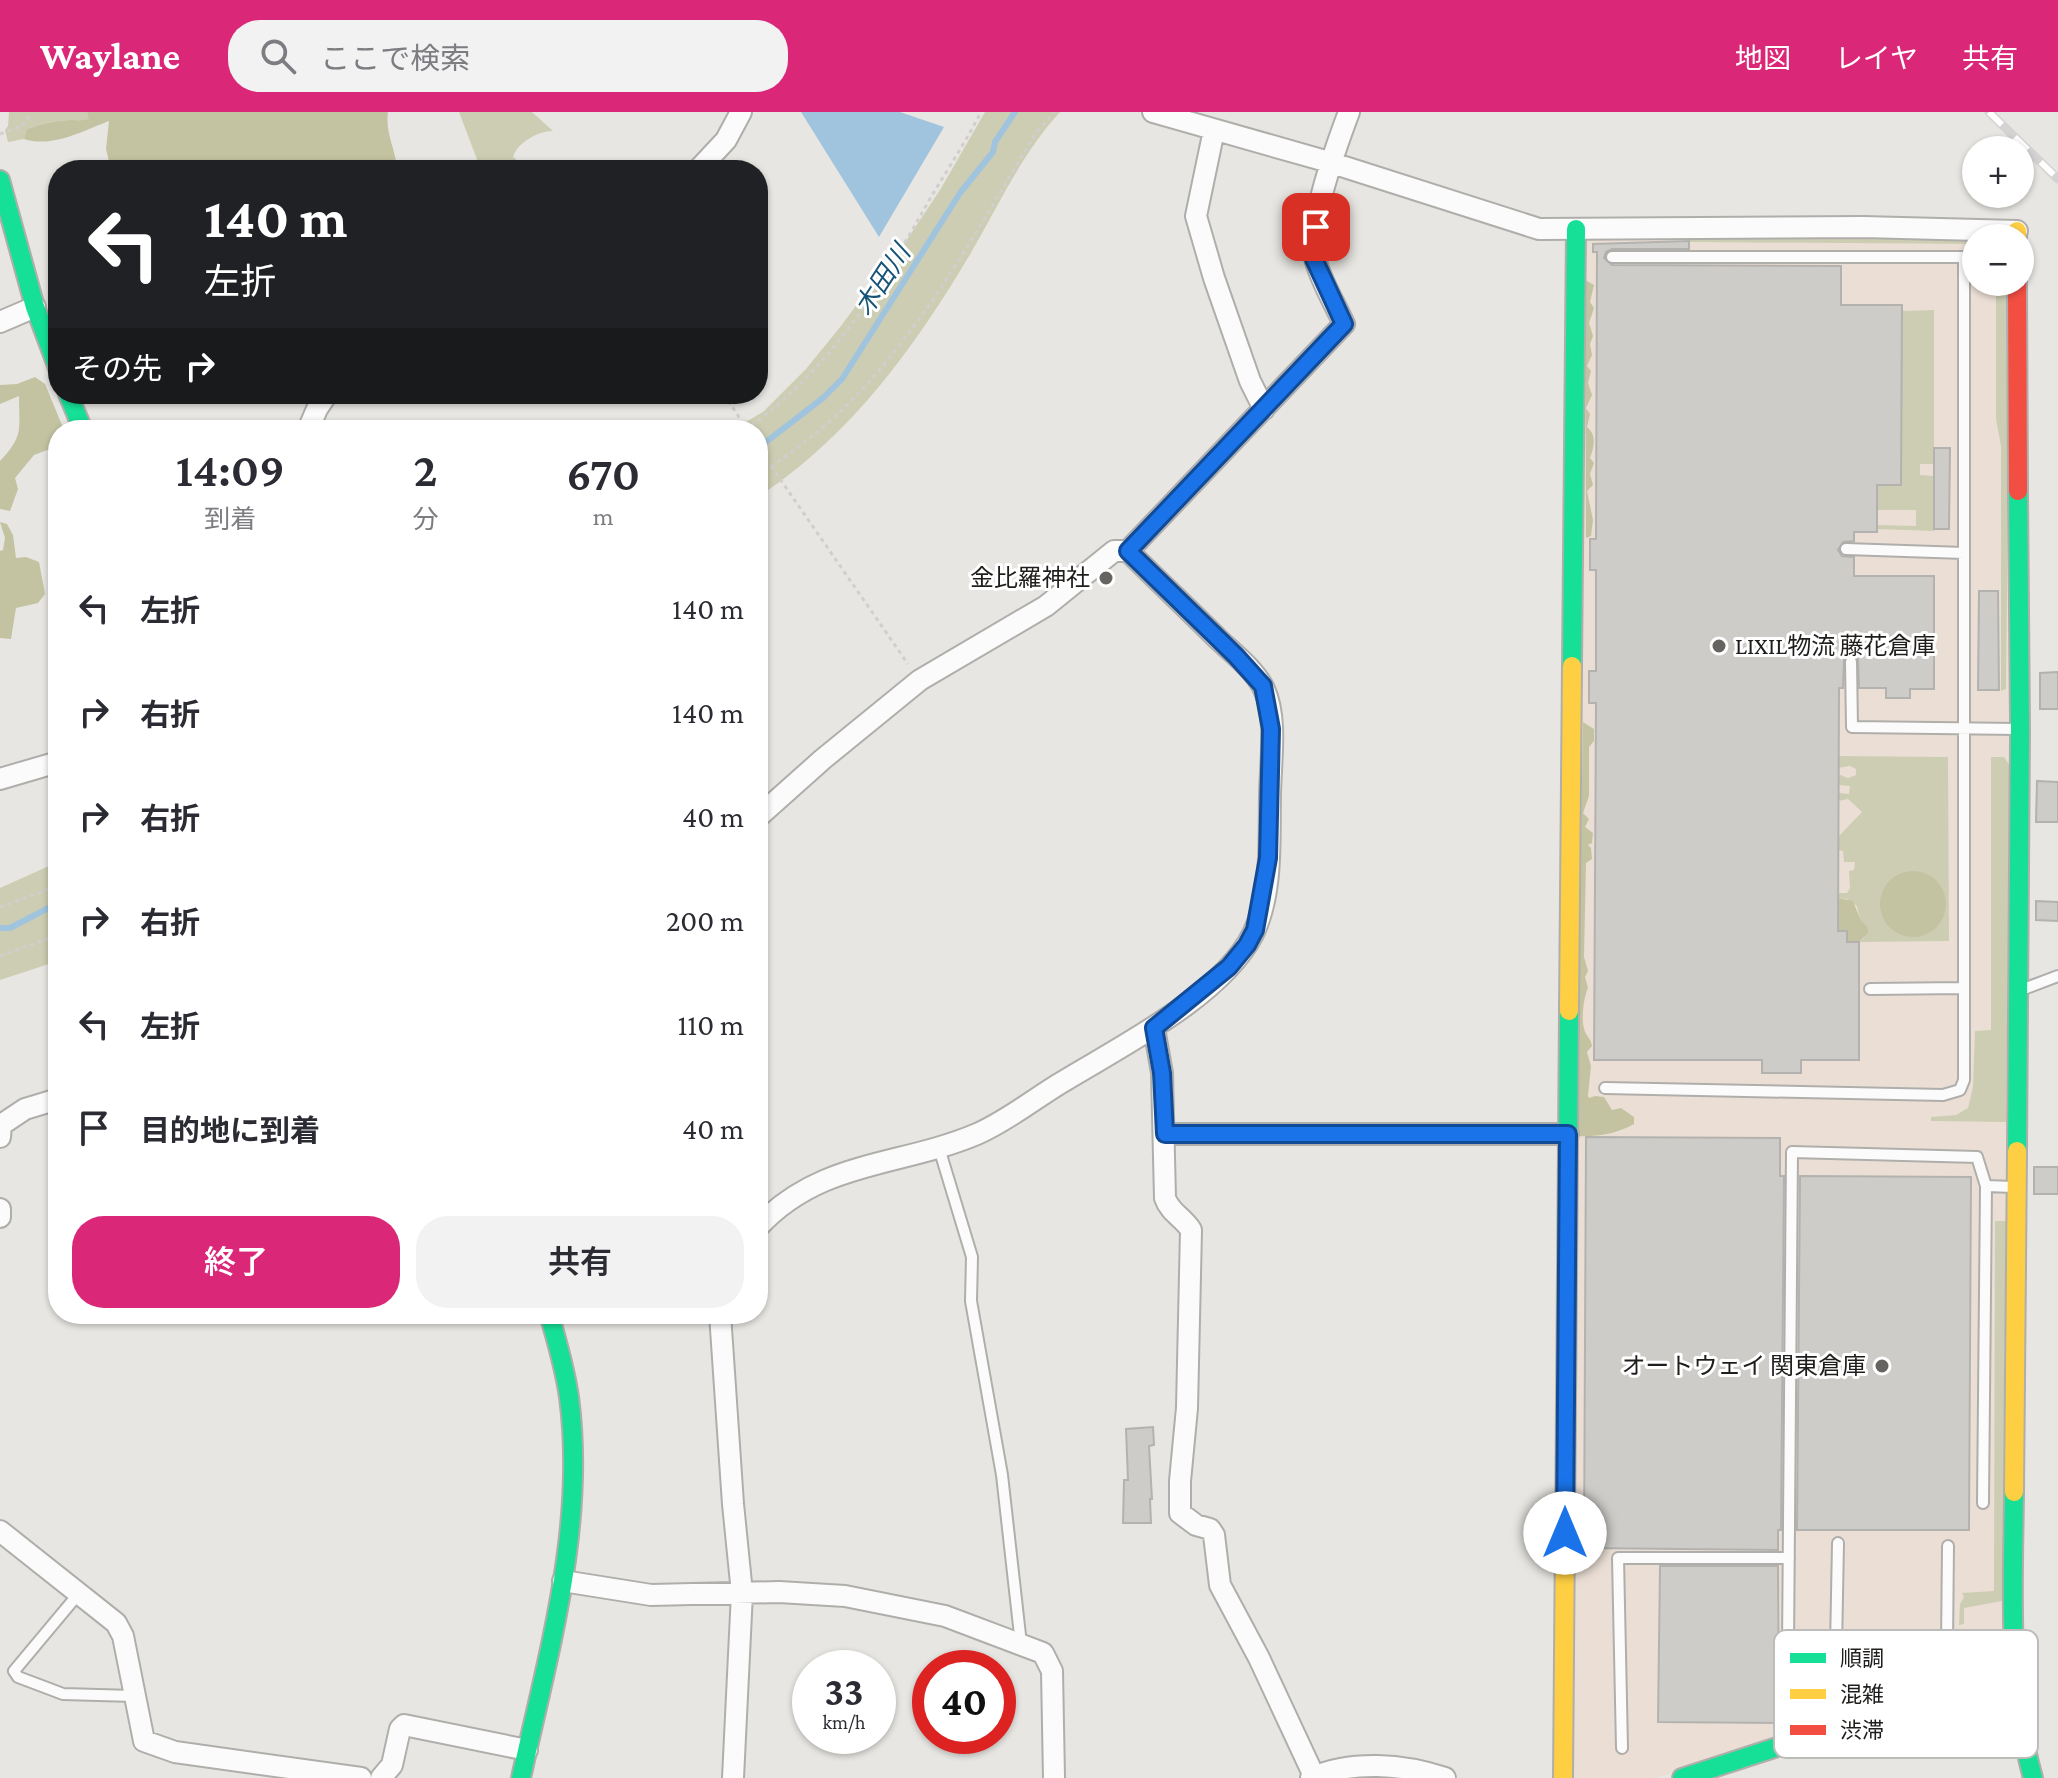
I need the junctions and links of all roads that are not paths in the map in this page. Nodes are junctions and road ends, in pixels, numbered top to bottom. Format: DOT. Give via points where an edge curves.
graph roads {
  1 [pos="741,112"];
  2 [pos="1153,112"];
  3 [pos="1349,112"];
  4 [pos="1214,130"];
  5 [pos="707,160"];
  6 [pos="1329,162"];
  7 [pos="0,180"];
  8 [pos="1576,229"];
  9 [pos="1962,232"];
  10 [pos="1612,257"];
  11 [pos="2017,296"];
  12 [pos="35,307"];
  13 [pos="0,322"];
  14 [pos="48,341"];
  15 [pos="1264,409"];
  16 [pos="1846,549"];
  17 [pos="1128,551"];
  18 [pos="1964,553"];
  19 [pos="1851,662"];
  20 [pos="1963,729"];
  21 [pos="2020,729"];
  22 [pos="48,765"];
  23 [pos="0,779"];
  24 [pos="768,808"];
  25 [pos="2058,976"];
  26 [pos="1963,988"];
  27 [pos="1870,989"];
  28 [pos="2019,991"];
  29 [pos="1154,1028"];
  30 [pos="1605,1088"];
  31 [pos="48,1102"];
  32 [pos="1165,1134"];
  33 [pos="1568,1134"];
  34 [pos="0,1137"];
  35 [pos="939,1148"];
  36 [pos="1986,1186"];
  37 [pos="2016,1187"];
  38 [pos="0,1209"];
  39 [pos="0,1217"];
  40 [pos="768,1219"];
  41 [pos="551,1324"];
  42 [pos="721,1324"];
  43 [pos="1983,1503"];
  44 [pos="0,1531"];
  45 [pos="1838,1543"];
  46 [pos="1948,1546"];
  47 [pos="1789,1558"];
  48 [pos="563,1581"];
  49 [pos="80,1592"];
  50 [pos="742,1593"];
  51 [pos="1788,1630"];
  52 [pos="1836,1630"];
  53 [pos="1947,1630"];
  54 [pos="2013,1630"];
  55 [pos="1021,1644"];
  56 [pos="134,1696"];
  57 [pos="1622,1748"];
  58 [pos="1774,1748"];
  59 [pos="527,1750"];
  60 [pos="2027,1758"];
  61 [pos="1313,1777"];
  62 [pos="361,1778"];
  63 [pos="381,1778"];
  64 [pos="521,1778"];
  65 [pos="733,1778"];
  66 [pos="1054,1778"];
  67 [pos="1445,1778"];
  68 [pos="1563,1778"];
  69 [pos="1682,1778"];
  70 [pos="2033,1778"];
  1 -- 5 [label="street"];
  2 -- 4 [label="street"];
  3 -- 6 [label="street"];
  4 -- 6 [label="street"];
  4 -- 15 [label="street" via="1196,216"];
  6 -- 8 [label="street" via="1539,229"];
  6 -- 15 [label="street" via="1314,259 1344,324"];
  7 -- 12 [label="street"];
  8 -- 9 [label="street"];
  8 -- 33 [label="street"];
  10 -- 18 [label="lane" via="1964,257"];
  11 -- 21 [label="street"];
  12 -- 13 [label="street"];
  12 -- 14 [label="street"];
  15 -- 17 [label="street"];
  16 -- 18 [label="lane"];
  17 -- 24 [label="street" via="1114,551 1046,606 920,680"];
  17 -- 29 [label="street" via="1263,686 1271,729 1268,858 1255,930 1229,967"];
  18 -- 20 [label="lane"];
  19 -- 20 [label="lane" via="1852,727"];
  20 -- 21 [label="lane"];
  20 -- 26 [label="lane"];
  21 -- 28 [label="street"];
  22 -- 23 [label="street"];
  25 -- 28 [label="lane"];
  26 -- 27 [label="lane"];
  26 -- 30 [label="lane" via="1964,1080 1960,1090 1943,1095"];
  28 -- 37 [label="street"];
  29 -- 32 [label="street"];
  29 -- 35 [label="street" via="980,1133"];
  31 -- 34 [label="street" via="1,1125"];
  32 -- 33 [label="street"];
  32 -- 61 [label="street" via="1165,1198 1191,1230 1180,1513 1214,1535 1220,1585"];
  33 -- 68 [label="street"];
  35 -- 40 [label="street" via="842,1172 806,1188"];
  35 -- 55 [label="lane" via="972,1257 971,1301 1002,1475"];
  36 -- 37 [label="lane"];
  36 -- 43 [label="lane"];
  36 -- 47 [label="lane" via="1977,1157 1792,1152"];
  37 -- 54 [label="street"];
  38 -- 39 [label="street"];
  41 -- 48 [label="street" via="570,1409 573,1498"];
  42 -- 50 [label="street"];
  44 -- 49 [label="street"];
  45 -- 52 [label="lane"];
  46 -- 53 [label="lane"];
  47 -- 51 [label="lane"];
  47 -- 57 [label="lane" via="1618,1558"];
  48 -- 50 [label="street" via="651,1595"];
  48 -- 59 [label="street"];
  49 -- 56 [label="street" via="116,1623 123,1636"];
  49 -- 56 [label="lane" via="14,1671 63,1694"];
  50 -- 55 [label="street" via="845,1596 945,1616"];
  50 -- 65 [label="street"];
  55 -- 66 [label="street" via="1043,1653 1052,1671"];
  56 -- 62 [label="street" via="141,1734 152,1746"];
  58 -- 69 [label="street"];
  59 -- 63 [label="street" via="404,1725 392,1765"];
  59 -- 64 [label="street"];
  60 -- 70 [label="street"];
  61 -- 67 [label="street" via="1371,1765"];
}
